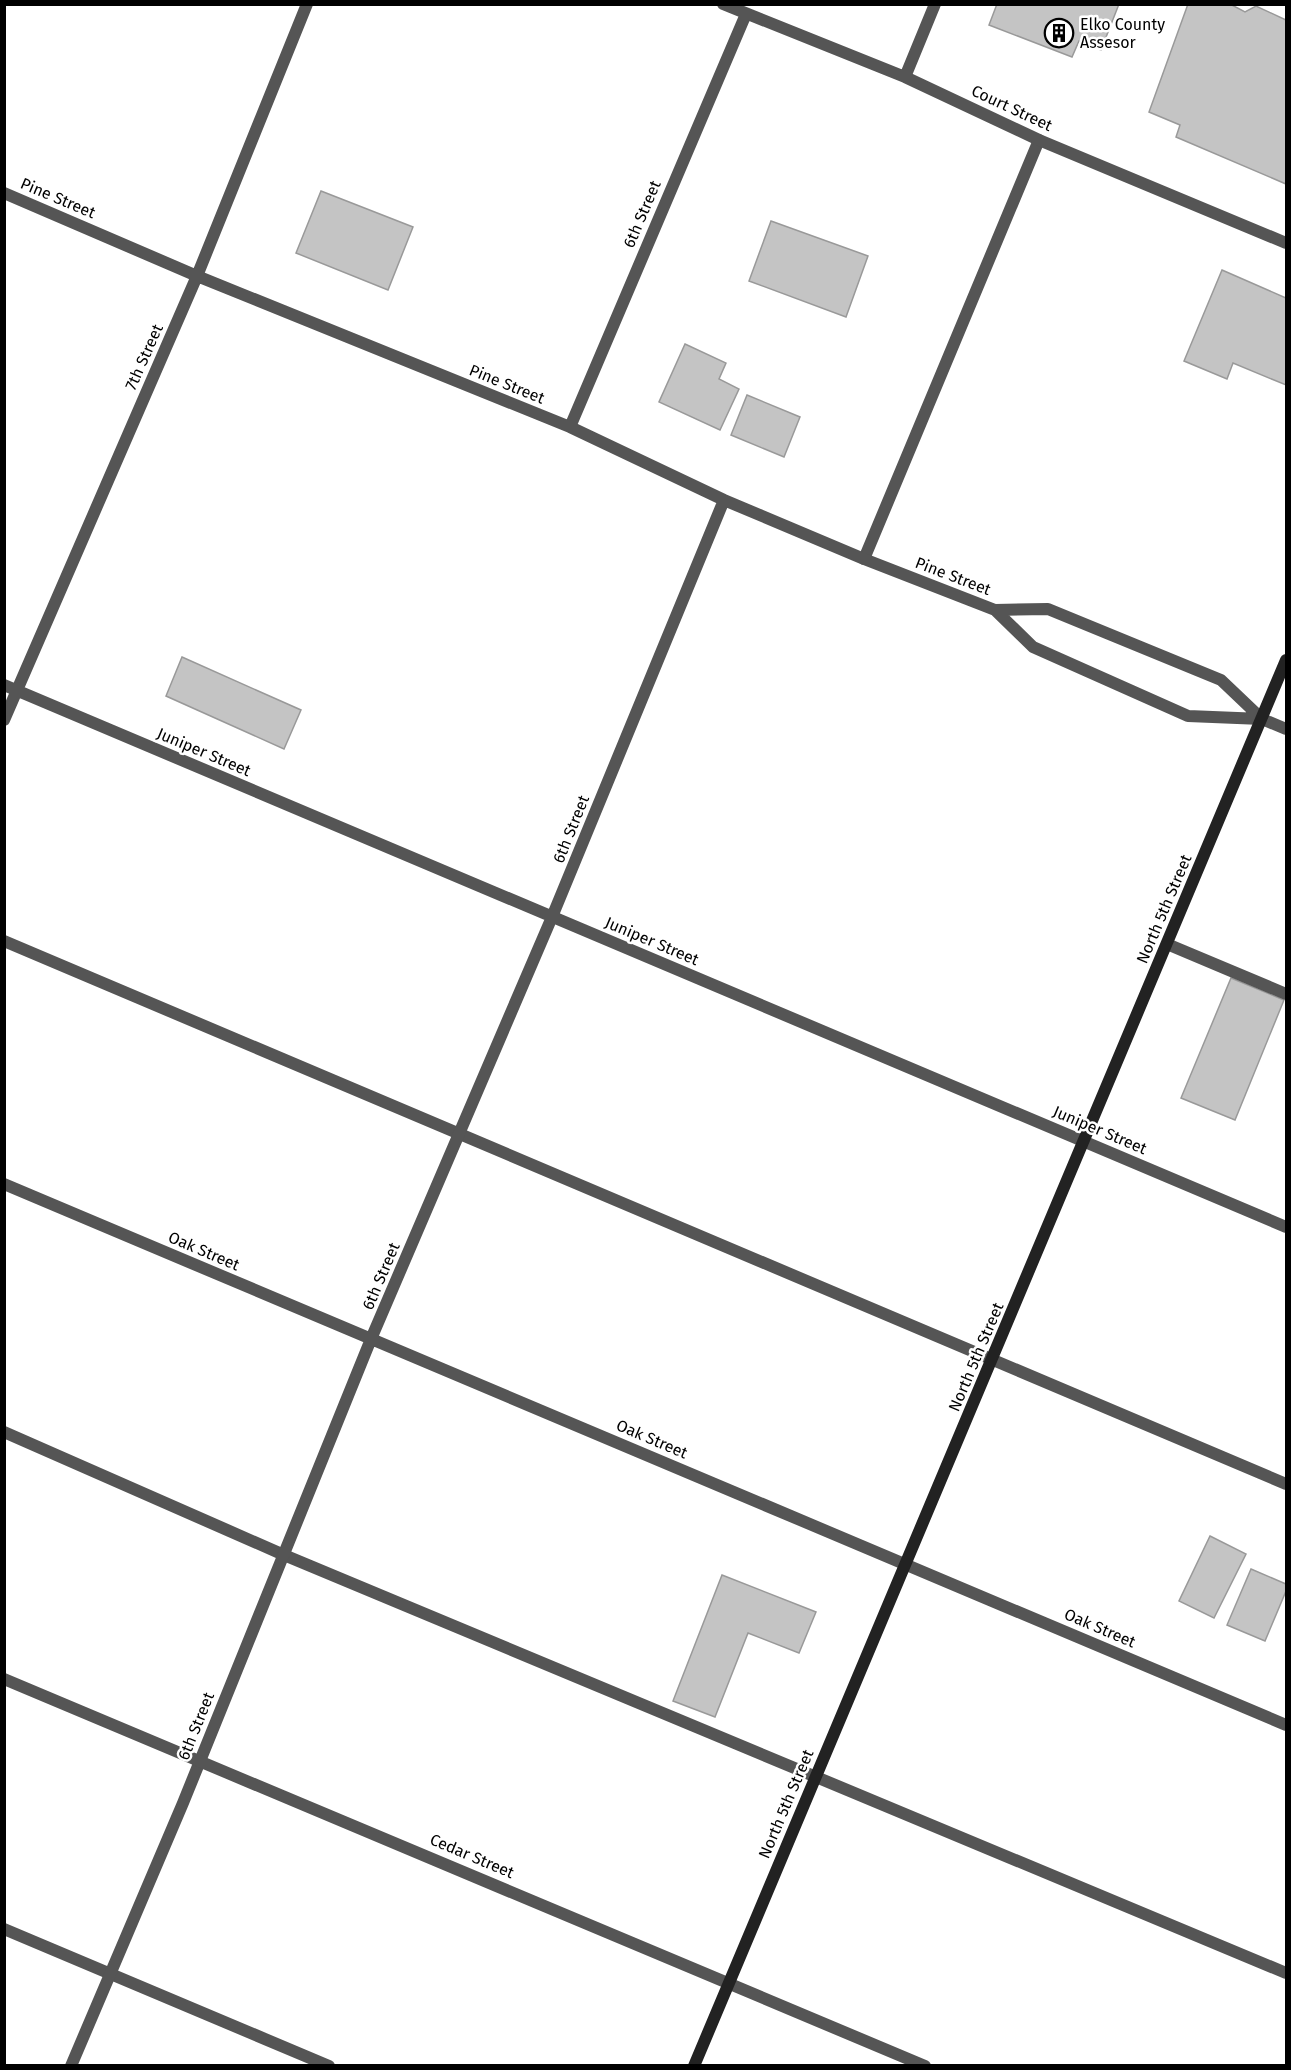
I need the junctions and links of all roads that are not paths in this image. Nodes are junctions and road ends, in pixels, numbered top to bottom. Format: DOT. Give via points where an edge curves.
graph roads {
  1 [pos="308,4"];
  2 [pos="723,4"];
  3 [pos="936,4"];
  4 [pos="746,14"];
  5 [pos="905,77"];
  6 [pos="1039,140"];
  7 [pos="4,193"];
  8 [pos="1287,243"];
  9 [pos="197,276"];
  10 [pos="570,427"];
  11 [pos="724,500"];
  12 [pos="864,559"];
  13 [pos="995,610"];
  14 [pos="1287,660"];
  15 [pos="10,688"];
  16 [pos="1262,718"];
  17 [pos="4,720"];
  18 [pos="1287,729"];
  19 [pos="552,917"];
  20 [pos="4,941"];
  21 [pos="1167,944"];
  22 [pos="1287,994"];
  23 [pos="460,1135"];
  24 [pos="1084,1141"];
  25 [pos="4,1184"];
  26 [pos="1287,1227"];
  27 [pos="372,1339"];
  28 [pos="993,1358"];
  29 [pos="4,1432"];
  30 [pos="1287,1484"];
  31 [pos="284,1555"];
  32 [pos="906,1564"];
  33 [pos="4,1679"];
  34 [pos="1287,1725"];
  35 [pos="200,1760"];
  36 [pos="816,1776"];
  37 [pos="4,1929"];
  38 [pos="1287,1972"];
  39 [pos="109,1974"];
  40 [pos="728,1982"];
  41 [pos="71,2066"];
  42 [pos="329,2066"];
  43 [pos="694,2066"];
  44 [pos="925,2066"];
  1 -- 9 [label="street, 7th Street"];
  2 -- 4 [label="street, Court Street"];
  3 -- 5 [label="street"];
  4 -- 5 [label="street, Court Street"];
  4 -- 10 [label="street, 6th Street"];
  5 -- 6 [label="street, Court Street"];
  6 -- 8 [label="street, Court Street"];
  6 -- 12 [label="street"];
  7 -- 9 [label="street, Pine Street"];
  9 -- 10 [label="street, Pine Street"];
  9 -- 15 [label="street, 7th Street"];
  10 -- 11 [label="street, Pine Street"];
  11 -- 12 [label="street, Pine Street"];
  11 -- 19 [label="street, 6th Street"];
  12 -- 13 [label="street, Pine Street"];
  13 -- 16 [label="street, Pine Street" via="1048,609 1068,617 1221,680"];
  13 -- 16 [label="street, Pine Street" via="1033,648 1188,716"];
  14 -- 16 [label="main road, North 5th Street"];
  15 -- 17 [label="street, 7th Street"];
  15 -- 19 [label="street, Juniper Street"];
  16 -- 18 [label="street, Pine Street"];
  16 -- 21 [label="main road, North 5th Street"];
  19 -- 23 [label="street, 6th Street"];
  19 -- 24 [label="street, Juniper Street"];
  20 -- 23 [label="street"];
  21 -- 22 [label="street"];
  21 -- 24 [label="main road, North 5th Street"];
  23 -- 27 [label="street, 6th Street"];
  23 -- 28 [label="street"];
  24 -- 26 [label="street, Juniper Street"];
  24 -- 28 [label="main road, North 5th Street"];
  25 -- 27 [label="street, Oak Street"];
  27 -- 31 [label="street, 6th Street"];
  27 -- 32 [label="street, Oak Street"];
  28 -- 30 [label="street"];
  28 -- 32 [label="main road, North 5th Street"];
  29 -- 31 [label="street"];
  31 -- 35 [label="street, 6th Street"];
  31 -- 36 [label="street"];
  32 -- 34 [label="street, Oak Street"];
  32 -- 36 [label="main road, North 5th Street"];
  33 -- 35 [label="street, Cedar Street"];
  35 -- 39 [label="street, 6th Street"];
  35 -- 40 [label="street, Cedar Street"];
  36 -- 38 [label="street"];
  36 -- 40 [label="main road, North 5th Street"];
  37 -- 39 [label="street"];
  39 -- 41 [label="street, 6th Street"];
  39 -- 42 [label="street"];
  40 -- 43 [label="main road, North 5th Street"];
  40 -- 44 [label="street, Cedar Street"];
}
